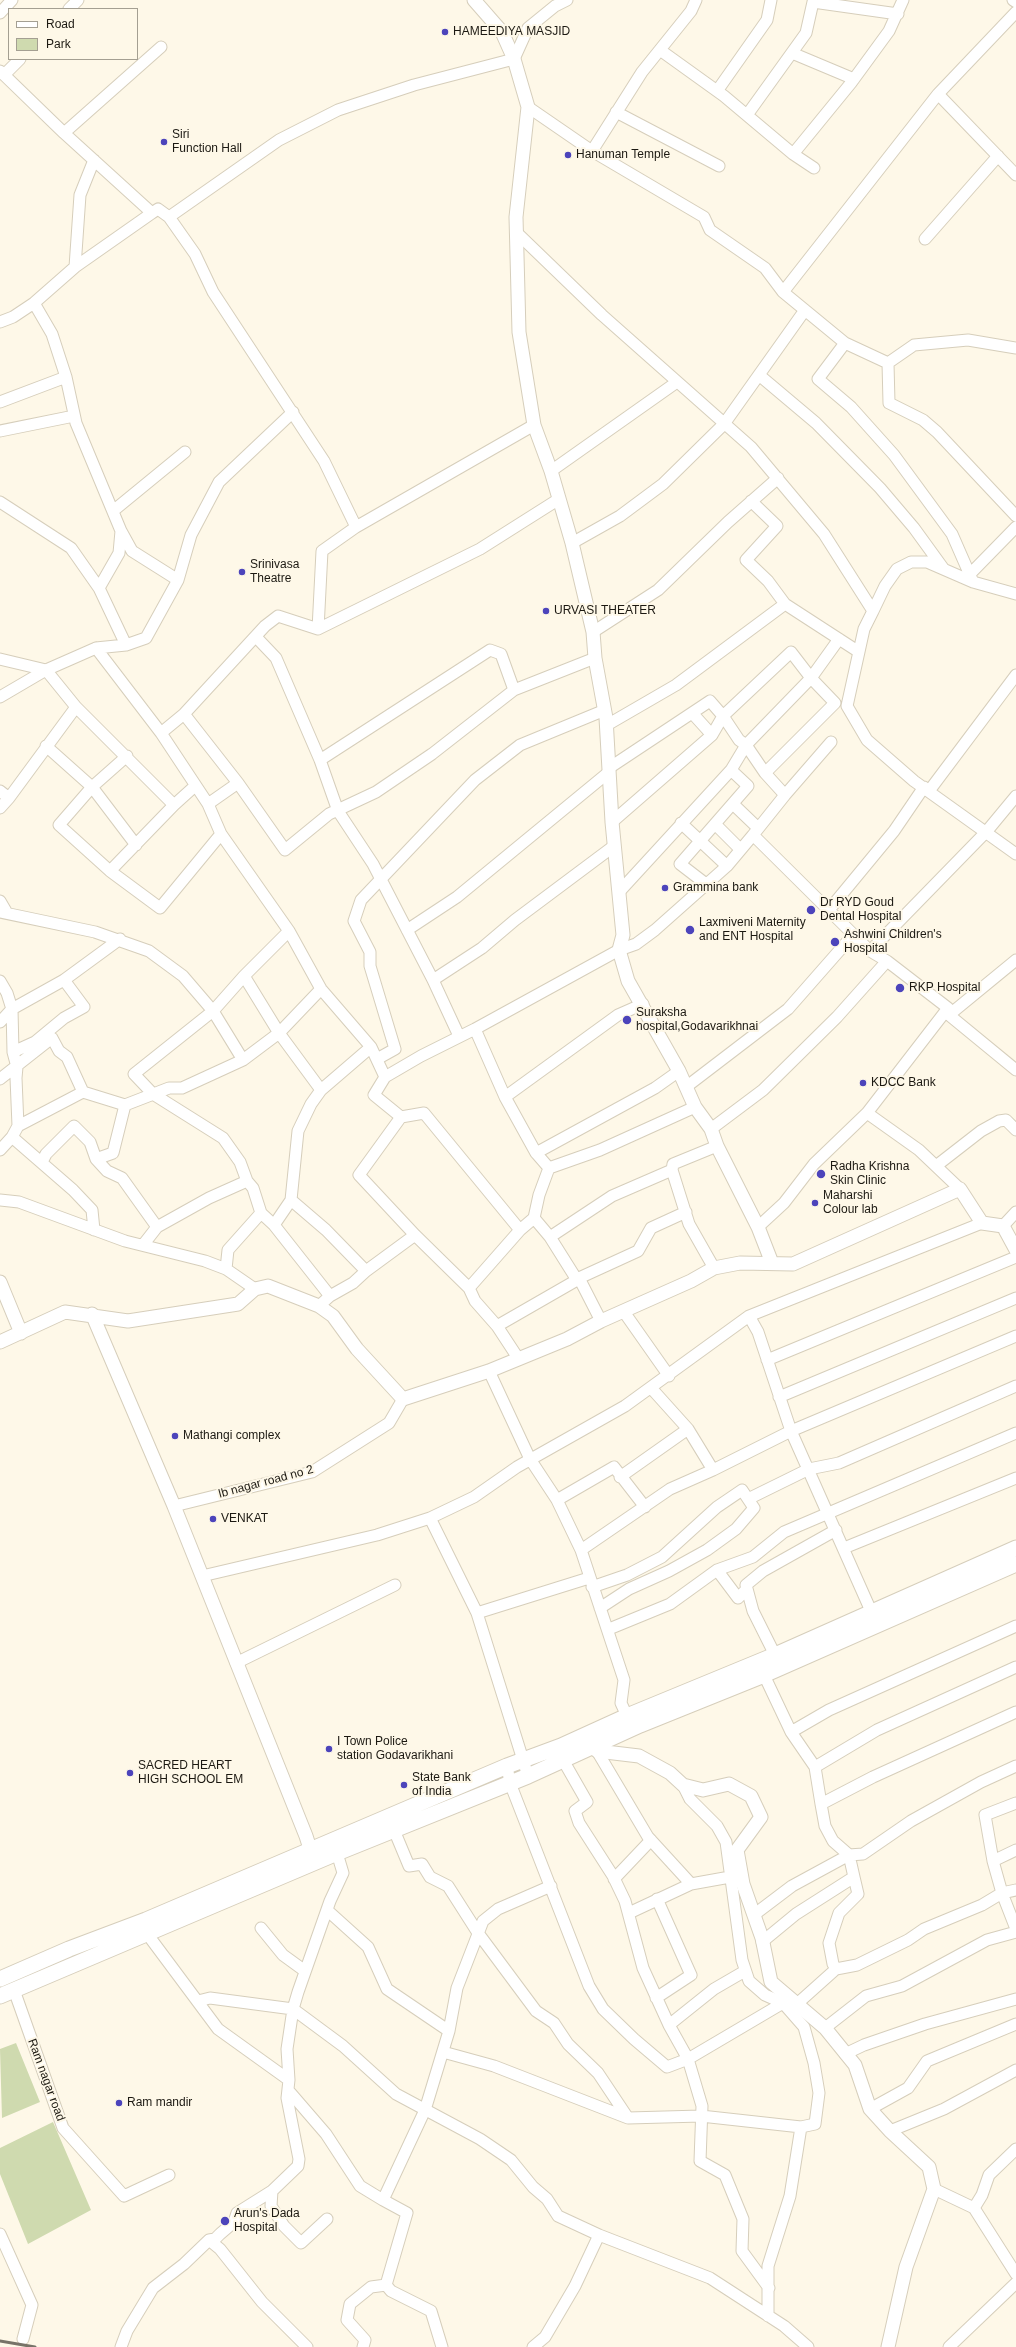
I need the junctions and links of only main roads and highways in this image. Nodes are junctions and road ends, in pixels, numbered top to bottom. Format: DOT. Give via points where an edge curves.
graph roads {
  1 [pos="1016,1548"];
  2 [pos="1016,1564"];
  3 [pos="331,1852"];
  4 [pos="281,1871"];
  5 [pos="94,1944"];
  6 [pos="69,1949"];
  7 [pos="81,1960"];
  8 [pos="0,1979"];
  9 [pos="7,1993"];
  1 -- 3 [label="main road" via="775,1655 507,1766"];
  2 -- 3 [label="main road" via="764,1675 640,1725 595,1749 562,1760 394,1830"];
  3 -- 4 [label="main road"];
  4 -- 5 [label="main road" via="146,1920"];
  4 -- 5 [label="main road" via="148,1935"];
  5 -- 6 [label="main road"];
  5 -- 7 [label="main road"];
  6 -- 7 [label="main road"];
  6 -- 8 [label="main road"];
  7 -- 9 [label="main road"];
}
